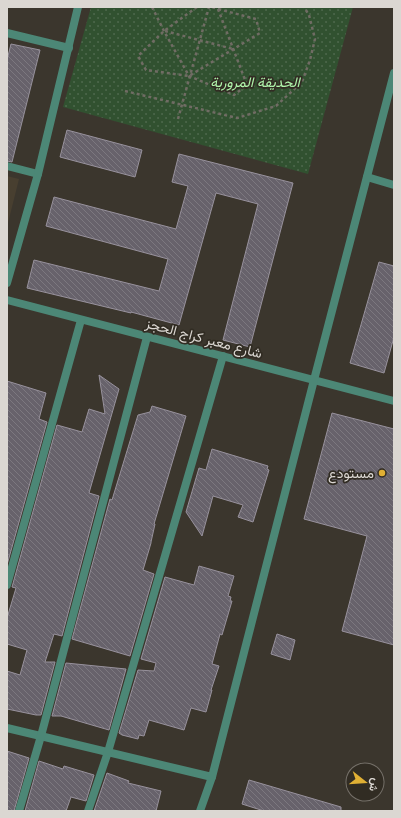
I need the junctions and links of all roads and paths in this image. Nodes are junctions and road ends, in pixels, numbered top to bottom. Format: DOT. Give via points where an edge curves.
graph roads {
  1 [pos="78,7"];
  2 [pos="152,7"];
  3 [pos="197,7"];
  4 [pos="210,7"];
  5 [pos="304,7"];
  6 [pos="218,9"];
  7 [pos="164,31"];
  8 [pos="7,33"];
  9 [pos="199,40"];
  10 [pos="68,48"];
  11 [pos="233,49"];
  12 [pos="394,73"];
  13 [pos="189,76"];
  14 [pos="125,91"];
  15 [pos="181,105"];
  16 [pos="178,119"];
  17 [pos="7,166"];
  18 [pos="38,174"];
  19 [pos="367,177"];
  20 [pos="394,185"];
  21 [pos="7,283"];
  22 [pos="7,300"];
  23 [pos="81,320"];
  24 [pos="147,337"];
  25 [pos="223,356"];
  26 [pos="314,380"];
  27 [pos="394,401"];
  28 [pos="7,585"];
  29 [pos="7,728"];
  30 [pos="41,736"];
  31 [pos="108,752"];
  32 [pos="212,777"];
  33 [pos="19,811"];
  34 [pos="88,811"];
  35 [pos="200,811"];
  1 -- 10 [label="street"];
  2 -- 7 [label="path"];
  3 -- 7 [label="path"];
  4 -- 6 [label="path"];
  4 -- 9 [label="path"];
  5 -- 15 [label="path" via="315,39 310,60 302,82 276,106 237,118"];
  6 -- 11 [label="path"];
  6 -- 11 [label="path" via="256,19 260,33"];
  7 -- 9 [label="path"];
  7 -- 13 [label="path"];
  7 -- 13 [label="path" via="138,56 146,70"];
  8 -- 10 [label="street"];
  9 -- 11 [label="path"];
  9 -- 13 [label="path"];
  10 -- 18 [label="street"];
  11 -- 13 [label="path"];
  11 -- 13 [label="path" via="247,84 234,95"];
  12 -- 19 [label="street"];
  13 -- 15 [label="path"];
  14 -- 15 [label="path"];
  15 -- 16 [label="path"];
  17 -- 18 [label="street"];
  18 -- 21 [label="street"];
  19 -- 20 [label="street"];
  19 -- 26 [label="street"];
  22 -- 23 [label="street, شارع معبر كراج الحجز"];
  23 -- 24 [label="street, شارع معبر كراج الحجز"];
  23 -- 28 [label="street"];
  24 -- 25 [label="street, شارع معبر كراج الحجز"];
  24 -- 30 [label="street"];
  25 -- 26 [label="street, شارع معبر كراج الحجز"];
  25 -- 31 [label="street"];
  26 -- 27 [label="street, شارع معبر كراج الحجز"];
  26 -- 32 [label="street"];
  29 -- 30 [label="street"];
  30 -- 31 [label="street"];
  30 -- 33 [label="street"];
  31 -- 32 [label="street"];
  31 -- 34 [label="street"];
  32 -- 35 [label="street"];
}
